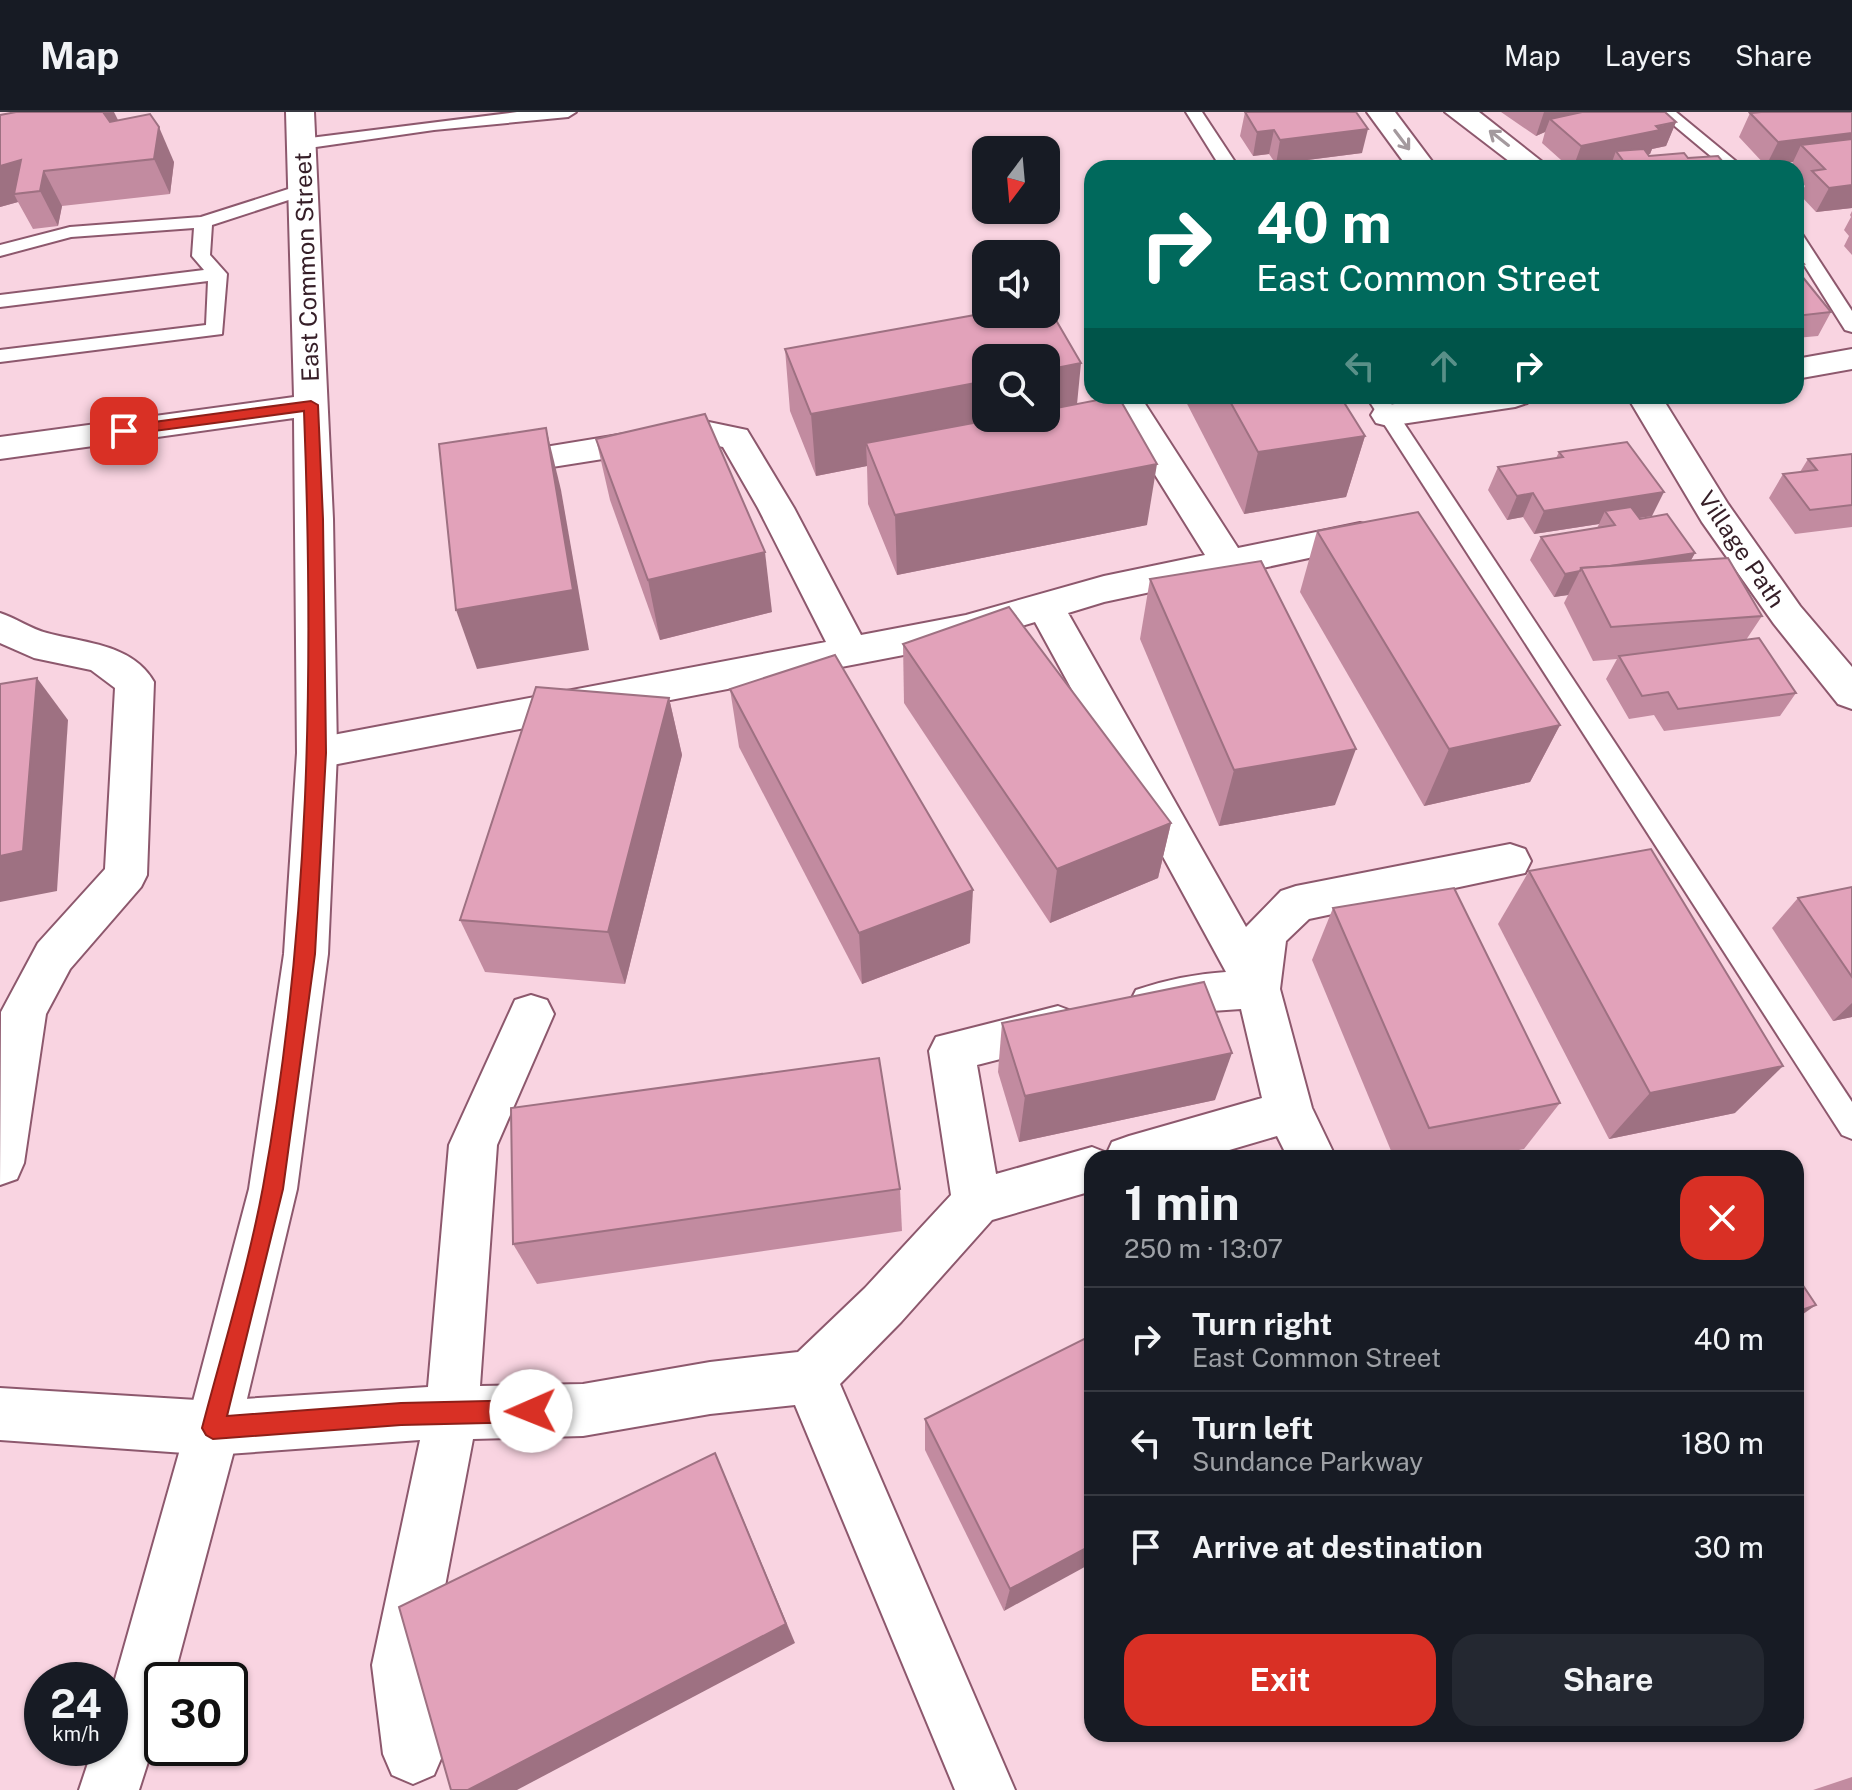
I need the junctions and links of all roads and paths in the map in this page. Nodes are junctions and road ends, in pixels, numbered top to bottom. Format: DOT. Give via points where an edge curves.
graph roads {
  1 [pos="568,112"];
  2 [pos="1194,112"];
  3 [pos="1381,112"];
  4 [pos="1459,112"];
  5 [pos="1666,112"];
  6 [pos="404,120"];
  7 [pos="301,128"];
  8 [pos="1225,160"];
  9 [pos="1417,160"];
  10 [pos="1526,160"];
  11 [pos="1725,160"];
  12 [pos="304,201"];
  13 [pos="203,222"];
  14 [pos="0,251"];
  15 [pos="1804,251"];
  16 [pos="218,274"];
  17 [pos="0,301"];
  18 [pos="1852,326"];
  19 [pos="0,356"];
  20 [pos="1852,359"];
  21 [pos="1804,368"];
  22 [pos="1128,404"];
  23 [pos="1409,404"];
  24 [pos="1649,404"];
  25 [pos="311,405"];
  26 [pos="1382,406"];
  27 [pos="0,448"];
  28 [pos="461,470"];
  29 [pos="1360,535"];
  30 [pos="1229,563"];
  31 [pos="1045,606"];
  32 [pos="4,641"];
  33 [pos="850,651"];
  34 [pos="1852,694"];
  35 [pos="317,753"];
  36 [pos="1510,861"];
  37 [pos="1258,989"];
  38 [pos="531,1014"];
  39 [pos="1289,1111"];
  40 [pos="1852,1126"];
  41 [pos="1156,1150"];
  42 [pos="1308,1150"];
  43 [pos="0,1163"];
  44 [pos="1084,1171"];
  45 [pos="977,1202"];
  46 [pos="810,1377"];
  47 [pos="452,1413"];
  48 [pos="0,1414"];
  49 [pos="213,1428"];
  50 [pos="413,1754"];
  51 [pos="109,1790"];
  52 [pos="985,1790"];
  1 -- 6 [label="lane"];
  2 -- 8 [label="lane"];
  3 -- 9 [label="street, one-way"];
  10 -- 4 [label="street, one-way"];
  5 -- 11 [label="lane"];
  6 -- 7 [label="lane"];
  7 -- 12 [label="street, East Common Street"];
  12 -- 13 [label="lane"];
  12 -- 25 [label="street, East Common Street"];
  13 -- 14 [label="lane" via="70,232"];
  13 -- 16 [label="lane" via="201,256"];
  15 -- 18 [label="lane"];
  16 -- 17 [label="lane"];
  16 -- 19 [label="lane" via="215,330"];
  20 -- 21 [label="street"];
  22 -- 30 [label="street"];
  23 -- 26 [label="street"];
  24 -- 34 [label="street, Village Path" via="1715,513 1787,615"];
  25 -- 27 [label="street"];
  25 -- 35 [label="street, East Common Street"];
  26 -- 40 [label="lane"];
  28 -- 33 [label="street" via="704,432 735,438"];
  29 -- 30 [label="street"];
  30 -- 31 [label="street"];
  31 -- 33 [label="street" via="966,629"];
  31 -- 37 [label="street"];
  32 -- 43 [label="street" via="102,659 135,682 126,875 54,956 24,1012"];
  33 -- 35 [label="street"];
  35 -- 49 [label="street, East Common Street" via="306,954 273,1189"];
  36 -- 37 [label="street" via="1296,904 1265,934"];
  37 -- 39 [label="street"];
  37 -- 45 [label="street" via="1197,993 952,1051"];
  38 -- 47 [label="street" via="473,1145"];
  39 -- 41 [label="street"];
  39 -- 42 [label="street"];
  44 -- 45 [label="street"];
  45 -- 46 [label="street"];
  46 -- 47 [label="street" via="583,1410"];
  46 -- 52 [label="street"];
  47 -- 49 [label="street"];
  47 -- 50 [label="street" via="401,1665"];
  48 -- 49 [label="street"];
  49 -- 51 [label="street, East Common Street"];
}
